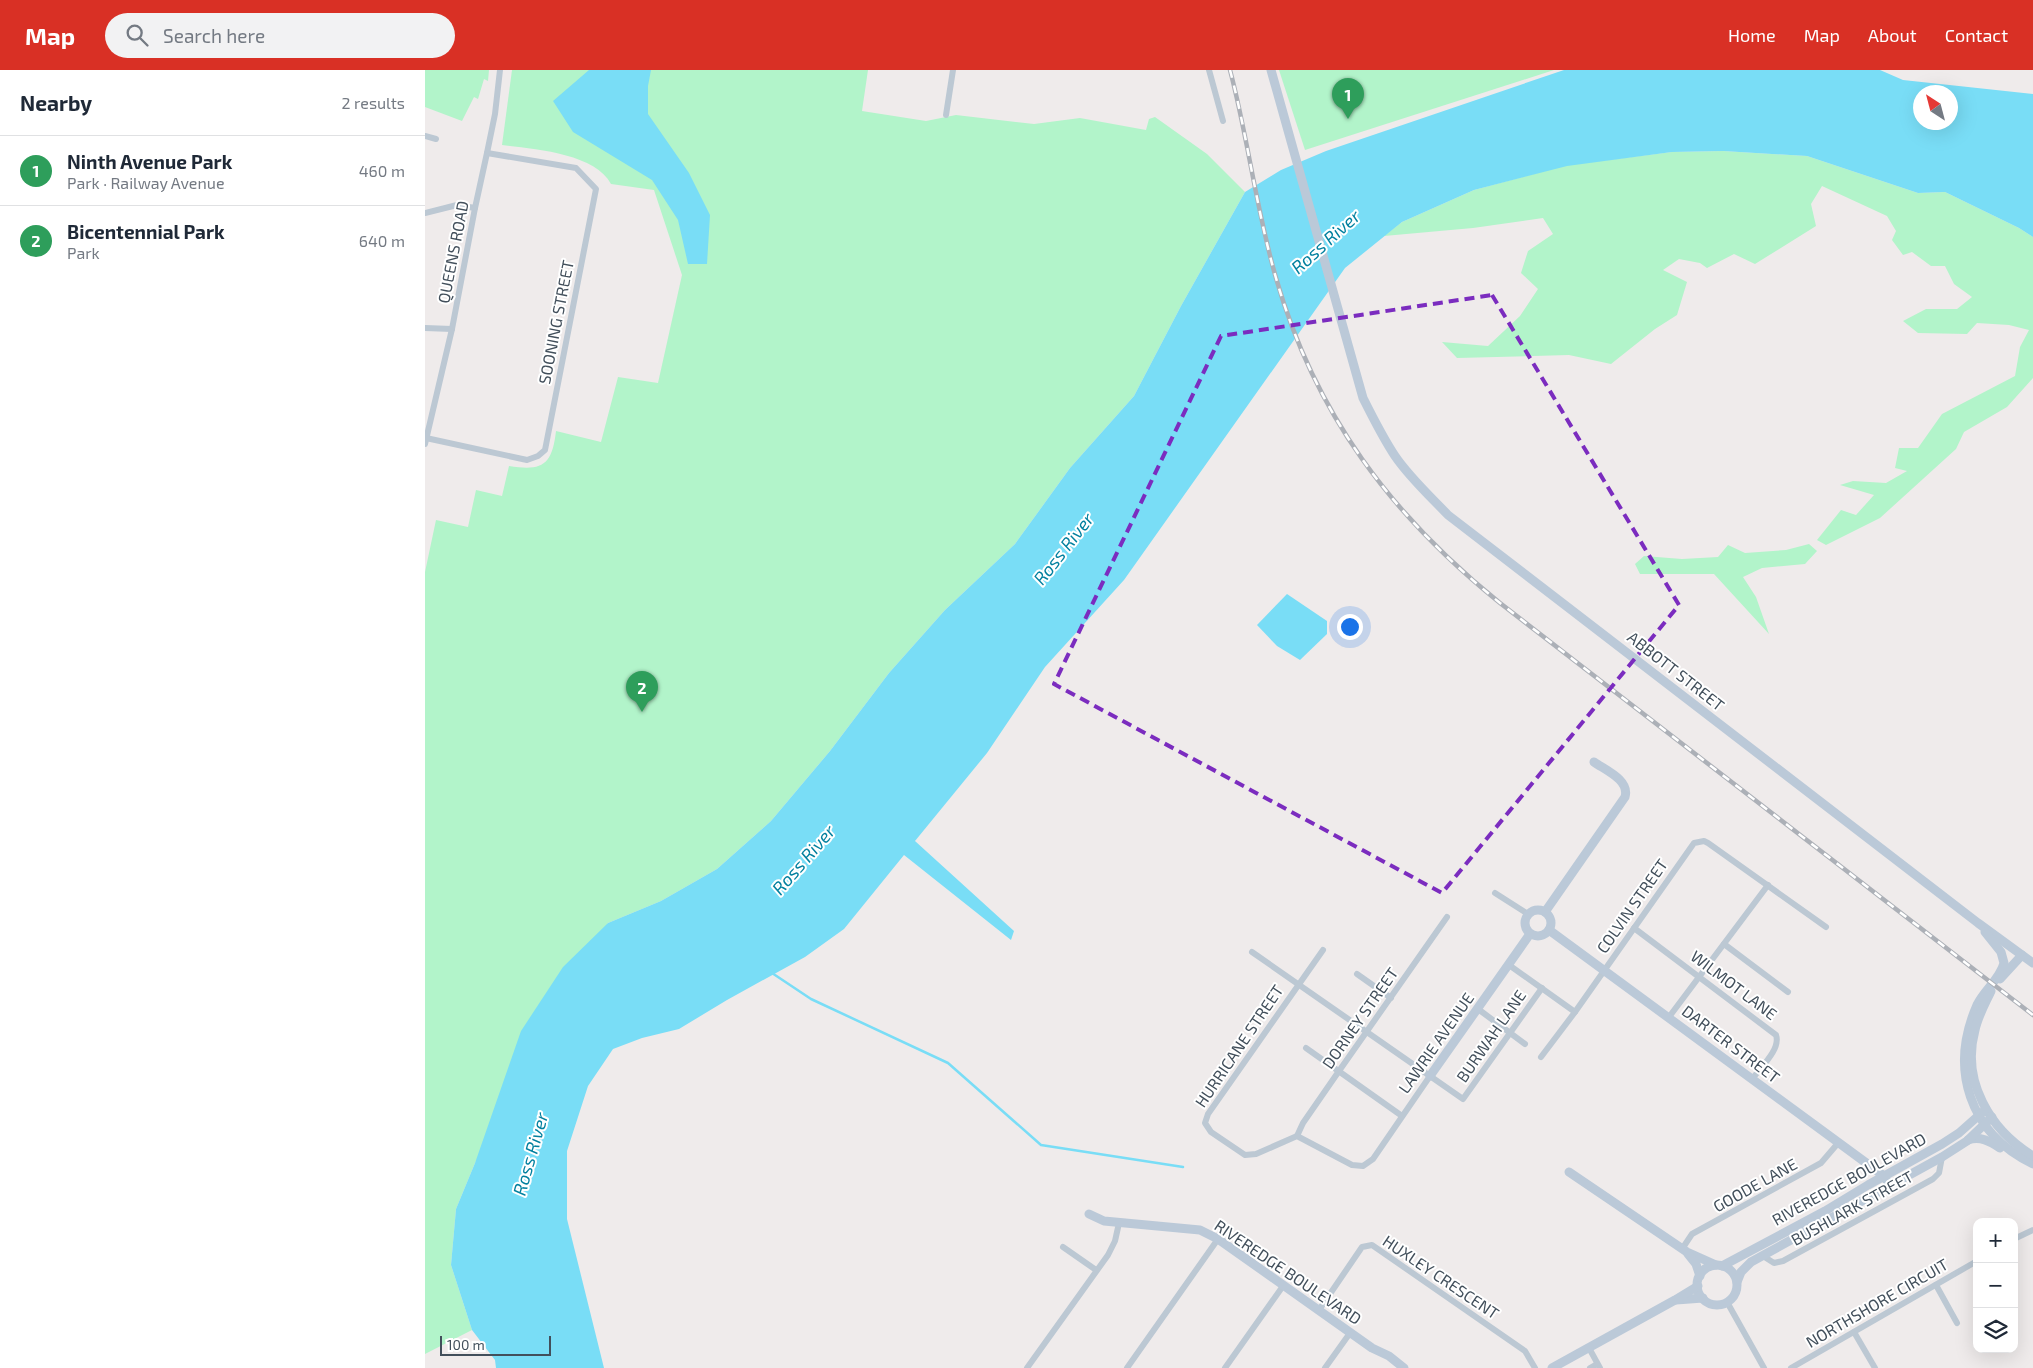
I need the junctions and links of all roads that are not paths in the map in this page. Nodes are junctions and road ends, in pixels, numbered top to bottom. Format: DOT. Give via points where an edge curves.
graph roads {
  1 [pos="500,70"];
  2 [pos="953,70"];
  3 [pos="1209,70"];
  4 [pos="1271,70"];
  5 [pos="946,115"];
  6 [pos="1223,122"];
  7 [pos="425,136"];
  8 [pos="436,139"];
  9 [pos="487,153"];
  10 [pos="475,208"];
  11 [pos="425,213"];
  12 [pos="425,328"];
  13 [pos="452,329"];
  14 [pos="426,441"];
  15 [pos="1594,762"];
  16 [pos="1768,885"];
  17 [pos="1495,893"];
  18 [pos="1545,912"];
  19 [pos="1528,914"];
  20 [pos="1447,917"];
  21 [pos="1978,923"];
  22 [pos="1634,928"];
  23 [pos="1826,928"];
  24 [pos="1549,930"];
  25 [pos="1530,934"];
  26 [pos="1724,944"];
  27 [pos="1323,950"];
  28 [pos="1252,952"];
  29 [pos="2022,955"];
  30 [pos="2033,963"];
  31 [pos="1509,965"];
  32 [pos="1605,970"];
  33 [pos="1357,974"];
  34 [pos="1700,976"];
  35 [pos="1299,984"];
  36 [pos="1542,988"];
  37 [pos="1788,992"];
  38 [pos="1391,998"];
  39 [pos="1478,1009"];
  40 [pos="1575,1012"];
  41 [pos="1669,1017"];
  42 [pos="1366,1032"];
  43 [pos="1510,1032"];
  44 [pos="1525,1044"];
  45 [pos="1306,1048"];
  46 [pos="1541,1057"];
  47 [pos="1339,1071"];
  48 [pos="1430,1076"];
  49 [pos="1753,1078"];
  50 [pos="1402,1116"];
  51 [pos="1985,1116"];
  52 [pos="1297,1136"];
  53 [pos="1967,1140"];
  54 [pos="1839,1142"];
  55 [pos="2033,1156"];
  56 [pos="1942,1157"];
  57 [pos="2033,1164"];
  58 [pos="1569,1172"];
  59 [pos="1884,1176"];
  60 [pos="1890,1186"];
  61 [pos="1089,1214"];
  62 [pos="1119,1223"];
  63 [pos="2033,1230"];
  64 [pos="2018,1237"];
  65 [pos="1218,1240"];
  66 [pos="1063,1246"];
  67 [pos="1684,1250"];
  68 [pos="1763,1256"];
  69 [pos="1974,1263"];
  70 [pos="1719,1266"];
  71 [pos="1096,1270"];
  72 [pos="1700,1276"];
  73 [pos="1737,1282"];
  74 [pos="1936,1285"];
  75 [pos="1283,1286"];
  76 [pos="1698,1286"];
  77 [pos="1703,1298"];
  78 [pos="1675,1300"];
  79 [pos="1727,1302"];
  80 [pos="1319,1310"];
  81 [pos="1957,1323"];
  82 [pos="1854,1332"];
  83 [pos="1350,1333"];
  84 [pos="1589,1348"];
  85 [pos="1599,1366"];
  86 [pos="1027,1368"];
  87 [pos="1127,1368"];
  88 [pos="1225,1368"];
  89 [pos="1325,1368"];
  90 [pos="1404,1368"];
  91 [pos="1535,1368"];
  92 [pos="1553,1368"];
  93 [pos="1590,1368"];
  94 [pos="1764,1368"];
  95 [pos="1791,1368"];
  96 [pos="1875,1368"];
  1 -- 9 [label="street, QUEENS ROAD"];
  2 -- 5 [label="street"];
  3 -- 6 [label="street"];
  4 -- 21 [label="street, ABBOTT STREET" via="1363,398 1396,458 1448,515"];
  7 -- 8 [label="street"];
  9 -- 10 [label="street, QUEENS ROAD"];
  9 -- 14 [label="street, SOONING STREET" via="576,168 596,189 545,450 527,460"];
  10 -- 11 [label="street" via="457,205"];
  10 -- 13 [label="street, QUEENS ROAD"];
  12 -- 13 [label="street"];
  13 -- 14 [label="street, QUEENS ROAD"];
  15 -- 18 [label="street" via="1622,782 1625,797"];
  16 -- 22 [label="street, COLVIN STREET" via="1708,843 1699,841 1690,847"];
  16 -- 23 [label="street"];
  16 -- 26 [label="street"];
  17 -- 19 [label="street"];
  18 -- 19 [label="street" via="1535,910"];
  18 -- 24 [label="street" via="1551,922"];
  19 -- 25 [label="street" via="1524,922"];
  20 -- 38 [label="street, DORNEY STREET"];
  21 -- 29 [label="street, ABBOTT STREET"];
  21 -- 51 [label="street" via="2001,952 2004,963 1977,1004 1965,1044 1966,1082"];
  22 -- 32 [label="street, COLVIN STREET"];
  22 -- 34 [label="street, WILMOT LANE"];
  24 -- 25 [label="street" via="1542,935"];
  24 -- 32 [label="street, DARTER STREET"];
  25 -- 31 [label="street, LAWRIE AVENUE"];
  26 -- 34 [label="street"];
  26 -- 37 [label="street"];
  27 -- 35 [label="street"];
  28 -- 35 [label="street"];
  29 -- 30 [label="street, ABBOTT STREET"];
  29 -- 51 [label="street" via="1992,990 1975,1030 1972,1070"];
  31 -- 36 [label="street"];
  31 -- 39 [label="street, LAWRIE AVENUE"];
  32 -- 40 [label="street, COLVIN STREET"];
  32 -- 41 [label="street, DARTER STREET"];
  33 -- 38 [label="street"];
  34 -- 41 [label="street"];
  34 -- 49 [label="street, WILMOT LANE" via="1776,1035 1776,1046"];
  35 -- 42 [label="street"];
  35 -- 52 [label="street, HURRICANE STREET" via="1208,1114 1205,1123 1211,1132 1245,1155 1256,1154"];
  36 -- 40 [label="street"];
  36 -- 43 [label="street, BURWAH LANE"];
  38 -- 42 [label="street, DORNEY STREET"];
  39 -- 43 [label="street"];
  39 -- 48 [label="street, LAWRIE AVENUE"];
  40 -- 46 [label="street, COLVIN STREET"];
  41 -- 49 [label="street, DARTER STREET"];
  42 -- 47 [label="street, DORNEY STREET"];
  42 -- 48 [label="street"];
  43 -- 44 [label="street"];
  43 -- 48 [label="street, BURWAH LANE" via="1463,1099"];
  45 -- 47 [label="street"];
  47 -- 50 [label="street"];
  47 -- 52 [label="street, DORNEY STREET"];
  48 -- 50 [label="street, LAWRIE AVENUE"];
  49 -- 54 [label="street, DARTER STREET"];
  50 -- 52 [label="street, LAWRIE AVENUE" via="1373,1159 1363,1166 1352,1165"];
  51 -- 53 [label="street, RIVEREDGE BOULEVARD"];
  51 -- 55 [label="street"];
  51 -- 57 [label="street" via="2006,1148"];
  51 -- 59 [label="street, RIVEREDGE BOULEVARD"];
  53 -- 56 [label="street, RIVEREDGE BOULEVARD"];
  53 -- 57 [label="street" via="1978,1138 1994,1143 2017,1161"];
  54 -- 59 [label="street, DARTER STREET"];
  54 -- 67 [label="street, GOODE LANE" via="1821,1164 1692,1234"];
  56 -- 60 [label="street, RIVEREDGE BOULEVARD"];
  56 -- 68 [label="street, BUSHLARK STREET" via="1939,1173 1933,1179 1781,1262 1775,1263"];
  58 -- 67 [label="street"];
  59 -- 60 [label="street, DARTER STREET"];
  59 -- 70 [label="street, RIVEREDGE BOULEVARD"];
  60 -- 68 [label="street, RIVEREDGE BOULEVARD"];
  61 -- 62 [label="street, RIVEREDGE BOULEVARD"];
  62 -- 65 [label="street, RIVEREDGE BOULEVARD" via="1200,1230"];
  62 -- 71 [label="street" via="1112,1248"];
  63 -- 64 [label="street"];
  65 -- 75 [label="street, RIVEREDGE BOULEVARD"];
  65 -- 87 [label="street"];
  66 -- 71 [label="street"];
  67 -- 70 [label="street"];
  67 -- 72 [label="street"];
  68 -- 73 [label="street, RIVEREDGE BOULEVARD" via="1745,1267"];
  69 -- 74 [label="street, NORTHSHORE CIRCUIT"];
  70 -- 72 [label="street" via="1710,1267"];
  70 -- 73 [label="street" via="1732,1272"];
  71 -- 86 [label="street"];
  72 -- 76 [label="street"];
  73 -- 79 [label="street" via="1735,1294"];
  74 -- 81 [label="street"];
  74 -- 82 [label="street, NORTHSHORE CIRCUIT"];
  75 -- 80 [label="street, RIVEREDGE BOULEVARD"];
  75 -- 88 [label="street"];
  76 -- 77 [label="street"];
  76 -- 78 [label="street"];
  77 -- 78 [label="street"];
  77 -- 79 [label="street" via="1712,1304"];
  78 -- 84 [label="street"];
  79 -- 94 [label="street"];
  80 -- 83 [label="street, RIVEREDGE BOULEVARD"];
  80 -- 91 [label="street, HUXLEY CRESCENT" via="1362,1247 1372,1245 1525,1351"];
  82 -- 95 [label="street, NORTHSHORE CIRCUIT"];
  82 -- 96 [label="street"];
  83 -- 89 [label="street"];
  83 -- 90 [label="street, RIVEREDGE BOULEVARD"];
  84 -- 85 [label="street"];
  84 -- 92 [label="street"];
  85 -- 93 [label="street"];
}
